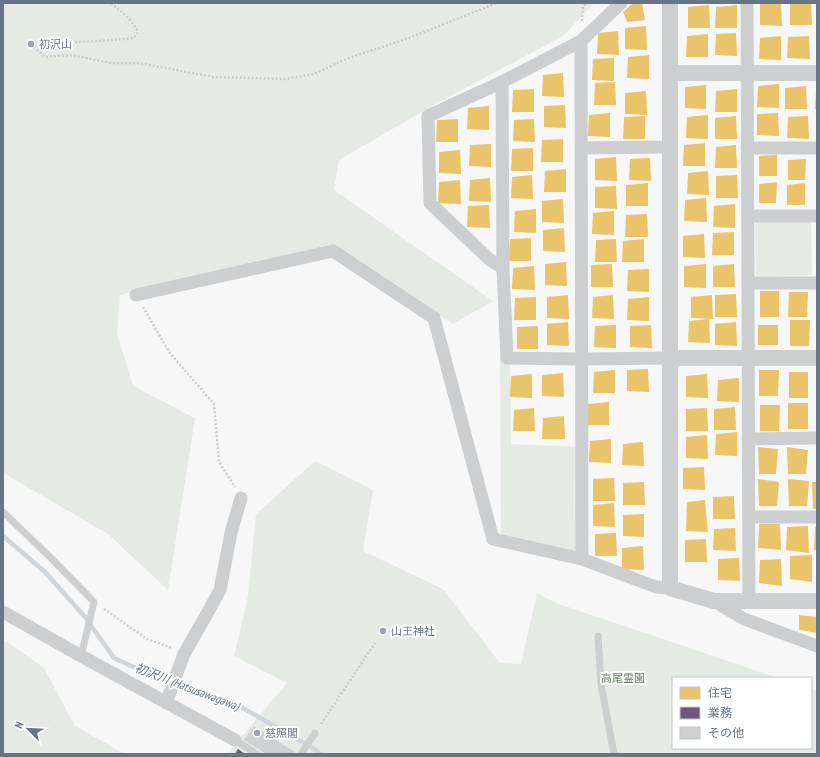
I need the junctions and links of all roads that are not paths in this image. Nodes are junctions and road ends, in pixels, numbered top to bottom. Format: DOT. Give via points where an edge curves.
graph roads {
  1 [pos="621,3"];
  2 [pos="670,3"];
  3 [pos="747,3"];
  4 [pos="581,41"];
  5 [pos="670,73"];
  6 [pos="747,73"];
  7 [pos="817,73"];
  8 [pos="502,82"];
  9 [pos="670,147"];
  10 [pos="582,148"];
  11 [pos="748,148"];
  12 [pos="817,148"];
  13 [pos="748,216"];
  14 [pos="817,216"];
  15 [pos="504,268"];
  16 [pos="748,283"];
  17 [pos="817,283"];
  18 [pos="136,295"];
  19 [pos="670,358"];
  20 [pos="748,358"];
  21 [pos="817,358"];
  22 [pos="582,359"];
  23 [pos="817,438"];
  24 [pos="748,439"];
  25 [pos="241,498"];
  26 [pos="3,512"];
  27 [pos="749,517"];
  28 [pos="817,517"];
  29 [pos="582,559"];
  30 [pos="670,588"];
  31 [pos="714,601"];
  32 [pos="749,601"];
  33 [pos="817,601"];
  34 [pos="3,612"];
  35 [pos="598,636"];
  36 [pos="817,646"];
  37 [pos="81,656"];
  38 [pos="166,703"];
  39 [pos="315,733"];
  40 [pos="235,740"];
  41 [pos="256,754"];
  42 [pos="301,754"];
  43 [pos="614,754"];
  1 -- 4 [label="street"];
  2 -- 5 [label="street"];
  3 -- 6 [label="street"];
  4 -- 8 [label="street"];
  4 -- 10 [label="street"];
  5 -- 6 [label="street"];
  5 -- 9 [label="street"];
  6 -- 7 [label="street"];
  6 -- 11 [label="street"];
  8 -- 15 [label="street"];
  8 -- 15 [label="street" via="428,116 430,203 490,260"];
  9 -- 10 [label="street"];
  9 -- 19 [label="street"];
  10 -- 22 [label="street"];
  11 -- 12 [label="street"];
  11 -- 13 [label="street"];
  13 -- 14 [label="street"];
  13 -- 16 [label="street"];
  15 -- 22 [label="street" via="507,358"];
  16 -- 17 [label="street"];
  16 -- 20 [label="street"];
  18 -- 29 [label="street" via="333,250 434,318 493,539"];
  19 -- 20 [label="street"];
  19 -- 22 [label="street"];
  19 -- 30 [label="street"];
  20 -- 21 [label="street"];
  20 -- 24 [label="street"];
  22 -- 29 [label="street"];
  23 -- 24 [label="street"];
  24 -- 27 [label="street"];
  25 -- 38 [label="street" via="220,590 184,654"];
  26 -- 37 [label="lane" via="94,602"];
  27 -- 28 [label="street"];
  27 -- 32 [label="street"];
  29 -- 30 [label="street" via="656,587"];
  30 -- 31 [label="street"];
  31 -- 32 [label="street"];
  31 -- 36 [label="street" via="744,619"];
  32 -- 33 [label="street"];
  34 -- 37 [label="street"];
  35 -- 43 [label="lane" via="601,684"];
  37 -- 38 [label="street"];
  38 -- 40 [label="street"];
  39 -- 42 [label="lane"];
  40 -- 41 [label="lane"];
}
